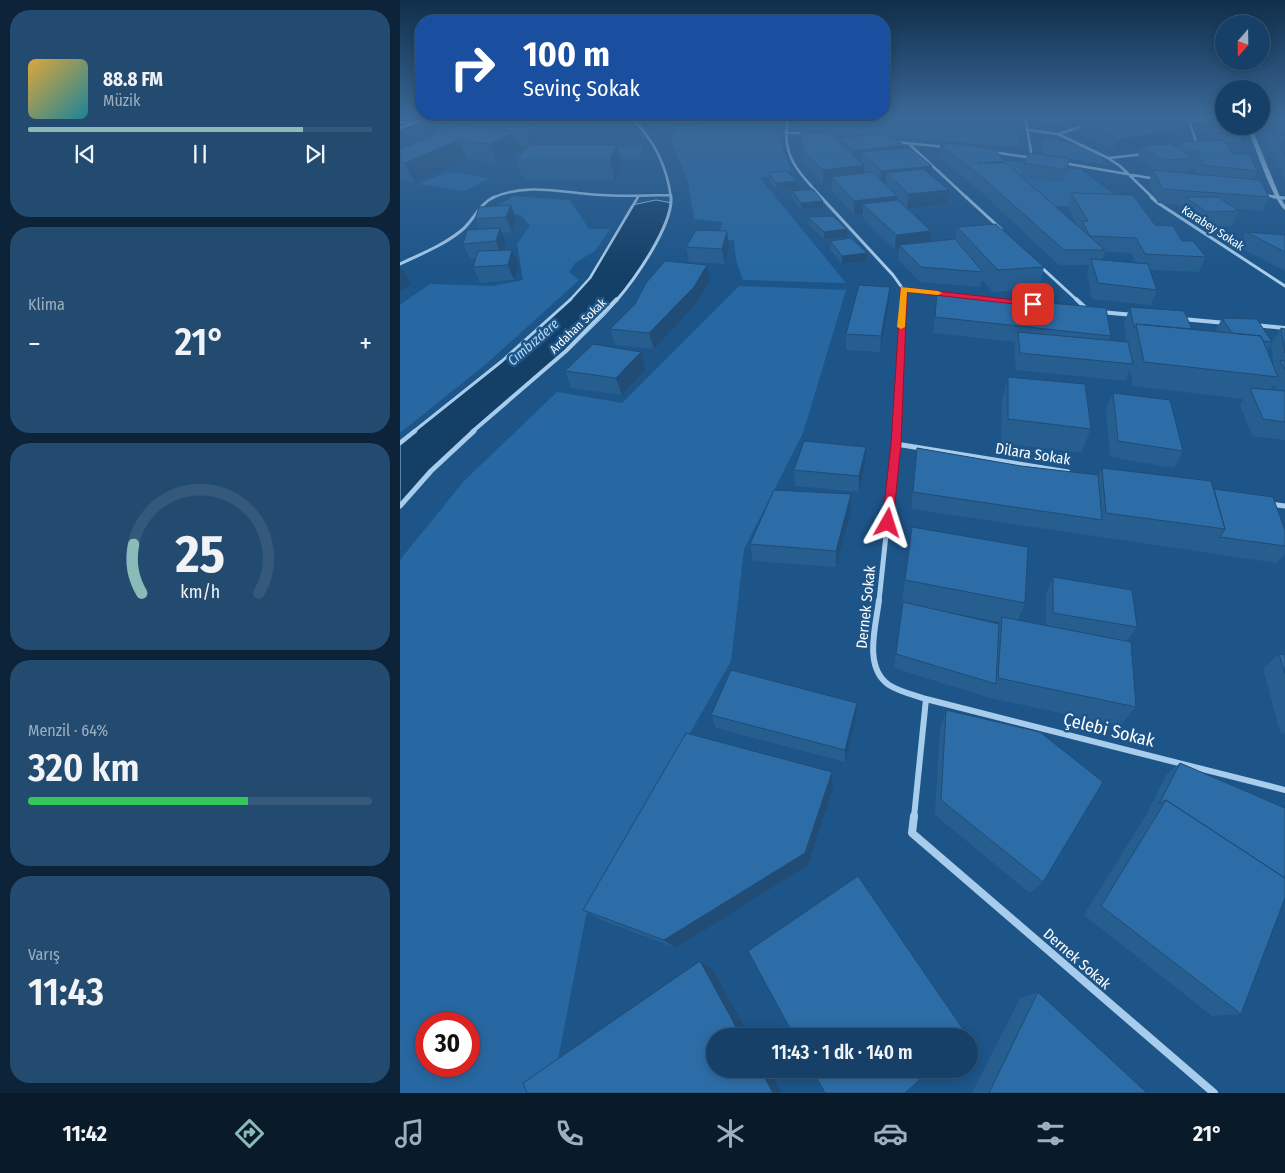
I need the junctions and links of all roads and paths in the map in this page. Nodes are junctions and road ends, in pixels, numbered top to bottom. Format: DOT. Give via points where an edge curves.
graph roads {
  1 [pos="663,168"];
  2 [pos="796,168"];
  3 [pos="935,168"];
  4 [pos="1089,168"];
  5 [pos="1120,168"];
  6 [pos="1266,168"];
  7 [pos="1128,175"];
  8 [pos="1157,179"];
  9 [pos="671,195"];
  10 [pos="1262,195"];
  11 [pos="638,196"];
  12 [pos="1278,197"];
  13 [pos="1285,198"];
  14 [pos="1285,209"];
  15 [pos="1002,230"];
  16 [pos="400,264"];
  17 [pos="1038,264"];
  18 [pos="1285,286"];
  19 [pos="903,289"];
  20 [pos="952,295"];
  21 [pos="1079,310"];
  22 [pos="1089,311"];
  23 [pos="1138,315"];
  24 [pos="1177,318"];
  25 [pos="1236,324"];
  26 [pos="1246,324"];
  27 [pos="1285,328"];
  28 [pos="400,443"];
  29 [pos="896,444"];
  30 [pos="1071,472"];
  31 [pos="1266,503"];
  32 [pos="400,506"];
  33 [pos="1285,506"];
  34 [pos="926,699"];
  35 [pos="1285,790"];
  36 [pos="1214,1093"];
  1 -- 9 [label="street, Ardahan Sokak"];
  2 -- 19 [label="street"];
  3 -- 15 [label="street"];
  4 -- 7 [label="street"];
  5 -- 7 [label="street, Karabey Sokak"];
  6 -- 12 [label="street"];
  7 -- 8 [label="street"];
  7 -- 18 [label="street, Karabey Sokak" via="1158,203"];
  9 -- 11 [label="street"];
  9 -- 32 [label="street, Ardahan Sokak" via="669,214 655,246 618,300 577,342 452,450"];
  10 -- 12 [label="street"];
  11 -- 16 [label="street" via="534,190 505,192 484,201 473,218 455,235"];
  11 -- 28 [label="street" via="590,278 572,298 502,361"];
  12 -- 13 [label="street"];
  12 -- 14 [label="street"];
  17 -- 22 [label="street"];
  19 -- 20 [label="street"];
  19 -- 29 [label="street, Dernek Sokak"];
  21 -- 22 [label="street"];
  22 -- 23 [label="street"];
  24 -- 25 [label="street"];
  26 -- 27 [label="street"];
  29 -- 30 [label="street, Dilara Sokak"];
  29 -- 34 [label="street, Dernek Sokak" via="874,668 880,679 895,688"];
  31 -- 33 [label="street"];
  34 -- 35 [label="street, Çelebi Sokak"];
  34 -- 36 [label="street, Dernek Sokak" via="912,833"];
}
